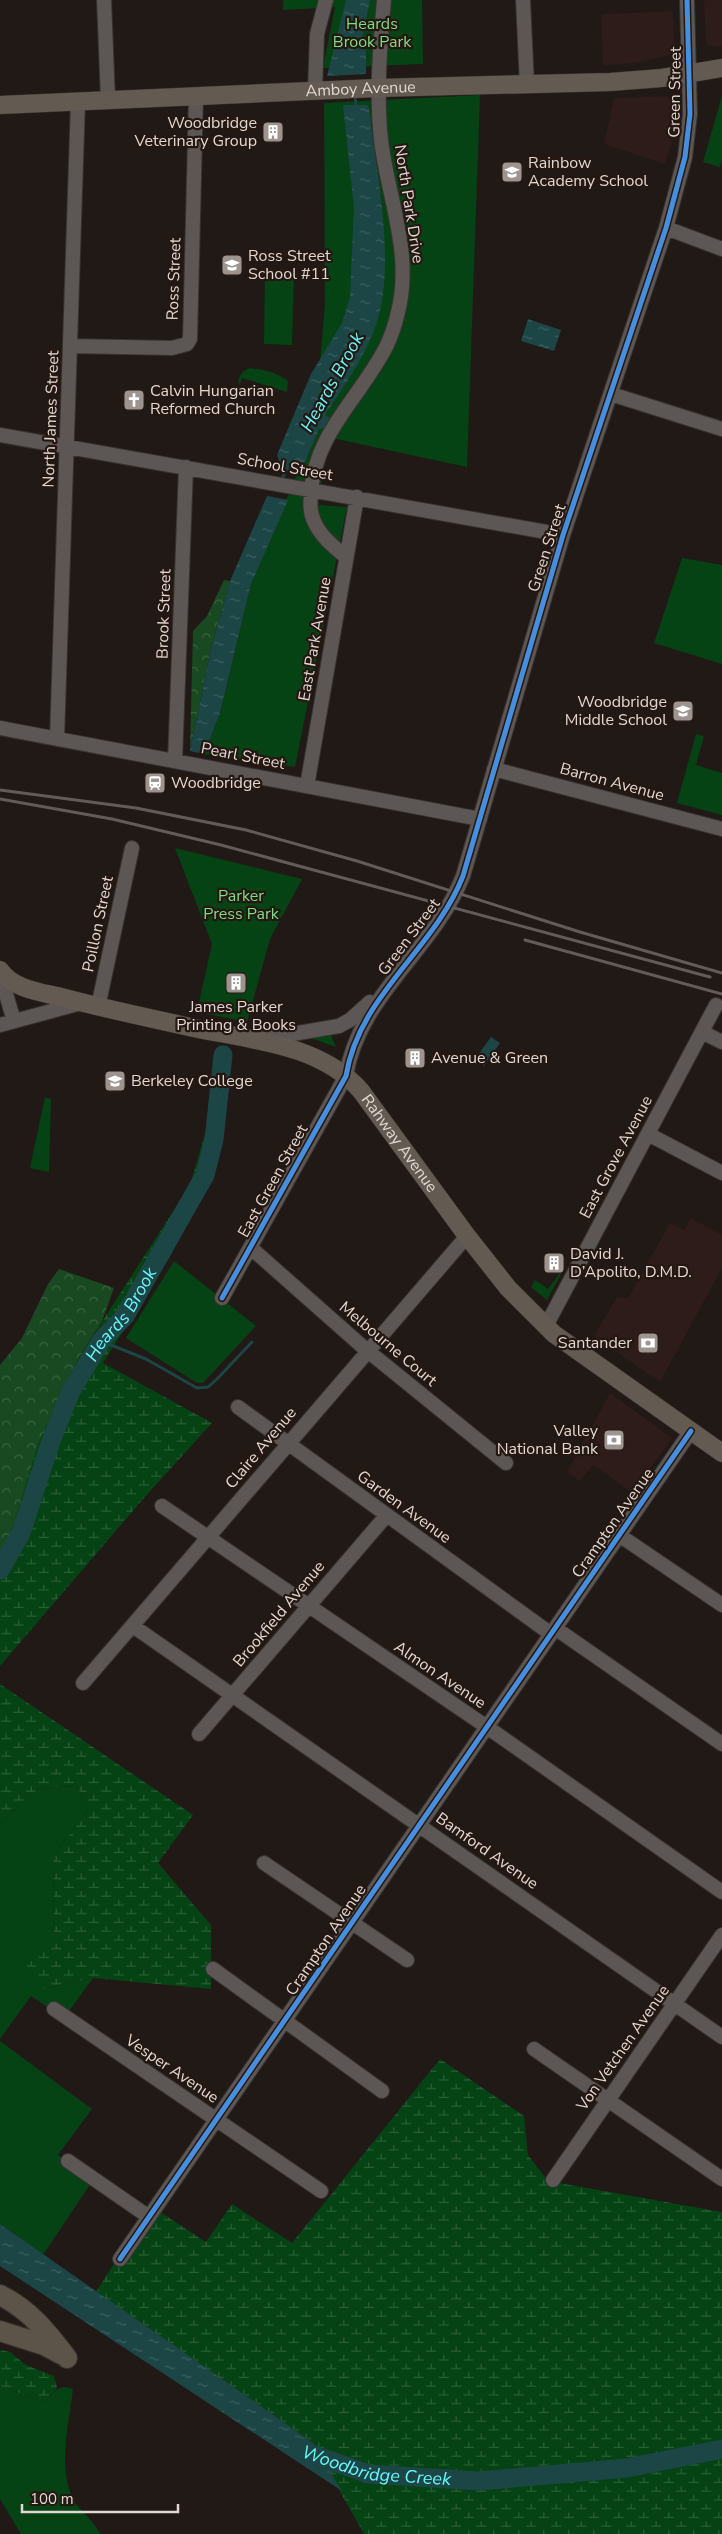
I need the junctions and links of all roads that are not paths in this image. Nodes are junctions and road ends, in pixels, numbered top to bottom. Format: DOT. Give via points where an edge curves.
graph roads {
  1 [pos="104,0"];
  2 [pos="326,0"];
  3 [pos="384,0"];
  4 [pos="523,0"];
  5 [pos="687,0"];
  6 [pos="722,68"];
  7 [pos="690,73"];
  8 [pos="527,84"];
  9 [pos="371,88"];
  10 [pos="323,91"];
  11 [pos="196,97"];
  12 [pos="108,100"];
  13 [pos="78,101"];
  14 [pos="0,105"];
  15 [pos="666,228"];
  16 [pos="722,249"];
  17 [pos="70,346"];
  18 [pos="611,394"];
  19 [pos="722,430"];
  20 [pos="0,434"];
  21 [pos="67,447"];
  22 [pos="186,467"];
  23 [pos="311,490"];
  24 [pos="357,497"];
  25 [pos="563,535"];
  26 [pos="346,557"];
  27 [pos="0,728"];
  28 [pos="57,739"];
  29 [pos="175,761"];
  30 [pos="494,769"];
  31 [pos="307,786"];
  32 [pos="480,819"];
  33 [pos="722,829"];
  34 [pos="132,848"];
  35 [pos="0,972"];
  36 [pos="392,981"];
  37 [pos="90,1005"];
  38 [pos="716,1005"];
  39 [pos="14,1021"];
  40 [pos="0,1025"];
  41 [pos="702,1032"];
  42 [pos="255,1041"];
  43 [pos="722,1042"];
  44 [pos="346,1076"];
  45 [pos="648,1134"];
  46 [pos="722,1174"];
  47 [pos="466,1236"];
  48 [pos="250,1248"];
  49 [pos="222,1298"];
  50 [pos="546,1326"];
  51 [pos="367,1350"];
  52 [pos="238,1407"];
  53 [pos="691,1431"];
  54 [pos="287,1445"];
  55 [pos="722,1453"];
  56 [pos="506,1463"];
  57 [pos="162,1506"];
  58 [pos="386,1516"];
  59 [pos="619,1535"];
  60 [pos="208,1538"];
  61 [pos="722,1605"];
  62 [pos="309,1607"];
  63 [pos="133,1626"];
  64 [pos="553,1631"];
  65 [pos="83,1683"];
  66 [pos="233,1696"];
  67 [pos="487,1727"];
  68 [pos="199,1734"];
  69 [pos="722,1744"];
  70 [pos="420,1825"];
  71 [pos="264,1863"];
  72 [pos="722,1892"];
  73 [pos="353,1923"];
  74 [pos="722,1935"];
  75 [pos="407,1960"];
  76 [pos="212,1969"];
  77 [pos="674,2004"];
  78 [pos="54,2009"];
  79 [pos="285,2022"];
  80 [pos="722,2037"];
  81 [pos="534,2049"];
  82 [pos="382,2091"];
  83 [pos="608,2099"];
  84 [pos="217,2121"];
  85 [pos="68,2161"];
  86 [pos="722,2179"];
  87 [pos="553,2180"];
  88 [pos="322,2191"];
  89 [pos="149,2217"];
  90 [pos="120,2259"];
  91 [pos="0,2296"];
  92 [pos="0,2331"];
  1 -- 12 [label="street"];
  2 -- 10 [label="street" via="317,34"];
  3 -- 9 [label="street, North Park Drive"];
  4 -- 8 [label="street"];
  5 -- 7 [label="street, Green Street"];
  6 -- 7 [label="main road, Amboy Avenue"];
  7 -- 8 [label="main road, Amboy Avenue" via="610,82"];
  7 -- 15 [label="street, Green Street" via="686,150"];
  8 -- 9 [label="main road, Amboy Avenue"];
  9 -- 10 [label="main road, Amboy Avenue"];
  9 -- 23 [label="street, North Park Drive" via="402,254 398,315 387,344 323,445 315,465"];
  10 -- 11 [label="main road, Amboy Avenue"];
  11 -- 12 [label="main road, Amboy Avenue"];
  11 -- 17 [label="street, Ross Street" via="190,340 172,348"];
  12 -- 13 [label="main road, Amboy Avenue"];
  13 -- 14 [label="main road, Amboy Avenue"];
  13 -- 17 [label="street, North James Street"];
  15 -- 16 [label="street"];
  15 -- 18 [label="street, Green Street"];
  17 -- 21 [label="street, North James Street"];
  18 -- 19 [label="street"];
  18 -- 25 [label="street, Green Street"];
  20 -- 21 [label="street, School Street"];
  21 -- 22 [label="street, School Street"];
  21 -- 28 [label="street, North James Street"];
  22 -- 23 [label="street, School Street"];
  22 -- 29 [label="street, Brook Street"];
  23 -- 24 [label="street, School Street"];
  23 -- 26 [label="street, North Park Drive" via="313,520 322,534"];
  24 -- 25 [label="street, School Street"];
  24 -- 26 [label="street, East Park Avenue"];
  25 -- 30 [label="street, Green Street"];
  26 -- 31 [label="street, East Park Avenue"];
  27 -- 28 [label="street, Pearl Street"];
  28 -- 29 [label="street, Pearl Street"];
  29 -- 31 [label="street, Pearl Street"];
  30 -- 32 [label="street, Green Street"];
  30 -- 33 [label="street, Barron Avenue"];
  31 -- 32 [label="street, Pearl Street"];
  32 -- 36 [label="street, Green Street" via="463,876 452,900 428,937"];
  34 -- 37 [label="street, Poillon Street"];
  35 -- 37 [label="main road, Rahway Avenue" via="20,986"];
  35 -- 39 [label="street"];
  36 -- 42 [label="street" via="356,1015 339,1026"];
  36 -- 44 [label="street, Green Street" via="351,1048"];
  37 -- 39 [label="street"];
  37 -- 42 [label="main road, Rahway Avenue"];
  38 -- 41 [label="street, East Grove Avenue"];
  39 -- 40 [label="street"];
  41 -- 43 [label="street"];
  41 -- 45 [label="street, East Grove Avenue"];
  42 -- 44 [label="main road, Rahway Avenue" via="307,1054"];
  44 -- 47 [label="main road, Rahway Avenue" via="361,1091"];
  44 -- 48 [label="street, East Green Street"];
  45 -- 46 [label="street"];
  45 -- 50 [label="street, East Grove Avenue"];
  47 -- 50 [label="main road, Rahway Avenue" via="504,1284"];
  47 -- 51 [label="street, Claire Avenue"];
  48 -- 49 [label="street, East Green Street"];
  48 -- 51 [label="street, Melbourne Court"];
  50 -- 53 [label="main road, Rahway Avenue"];
  51 -- 54 [label="street, Claire Avenue"];
  51 -- 56 [label="street, Melbourne Court"];
  52 -- 54 [label="street, Garden Avenue"];
  53 -- 55 [label="main road, Rahway Avenue"];
  53 -- 59 [label="street, Crampton Avenue"];
  54 -- 58 [label="street, Garden Avenue"];
  54 -- 60 [label="street, Claire Avenue"];
  57 -- 60 [label="street, Almon Avenue"];
  58 -- 62 [label="street, Brookfield Avenue"];
  58 -- 64 [label="street, Garden Avenue"];
  59 -- 61 [label="street"];
  59 -- 64 [label="street, Crampton Avenue"];
  60 -- 62 [label="street, Almon Avenue"];
  60 -- 63 [label="street, Claire Avenue"];
  62 -- 66 [label="street, Brookfield Avenue"];
  62 -- 67 [label="street, Almon Avenue"];
  63 -- 65 [label="street, Claire Avenue"];
  63 -- 66 [label="street, Bamford Avenue"];
  64 -- 67 [label="street, Crampton Avenue"];
  64 -- 69 [label="street, Garden Avenue"];
  66 -- 68 [label="street, Brookfield Avenue"];
  66 -- 70 [label="street, Bamford Avenue"];
  67 -- 70 [label="street, Crampton Avenue"];
  67 -- 72 [label="street, Almon Avenue"];
  70 -- 73 [label="street, Crampton Avenue"];
  70 -- 77 [label="street, Bamford Avenue"];
  71 -- 73 [label="street"];
  73 -- 75 [label="street"];
  73 -- 79 [label="street, Crampton Avenue"];
  74 -- 77 [label="street, Von Vetchen Avenue"];
  76 -- 79 [label="street"];
  77 -- 80 [label="street, Bamford Avenue"];
  77 -- 83 [label="street, Von Vetchen Avenue"];
  78 -- 84 [label="street, Vesper Avenue"];
  79 -- 82 [label="street"];
  79 -- 84 [label="street, Crampton Avenue"];
  81 -- 83 [label="street"];
  83 -- 86 [label="street"];
  83 -- 87 [label="street, Von Vetchen Avenue"];
  84 -- 88 [label="street, Vesper Avenue"];
  84 -- 89 [label="street, Crampton Avenue"];
  85 -- 89 [label="street"];
  89 -- 90 [label="street, Crampton Avenue"];
  91 -- 92 [label="highway" via="34,2318 67,2358 44,2345"];
}
